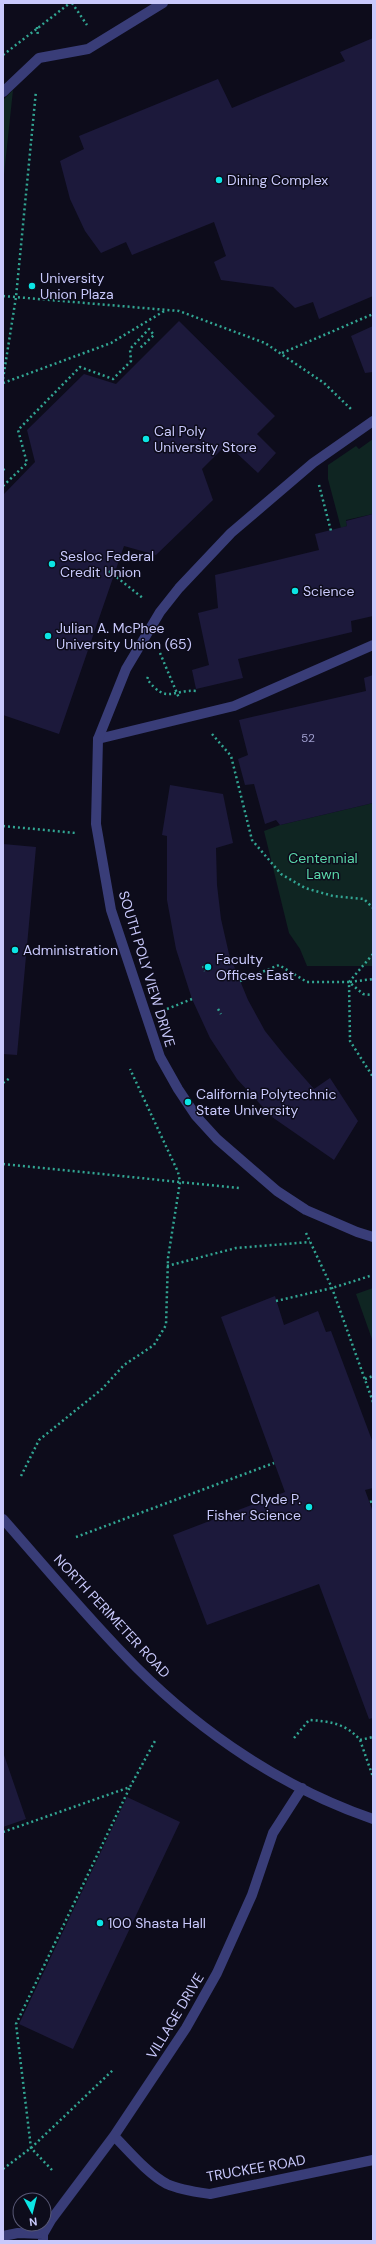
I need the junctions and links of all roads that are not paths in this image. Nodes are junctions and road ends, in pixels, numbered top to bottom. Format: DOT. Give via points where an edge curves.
graph roads {
  1 [pos="162,3"];
  2 [pos="3,92"];
  3 [pos="369,423"];
  4 [pos="373,645"];
  5 [pos="98,739"];
  6 [pos="373,1237"];
  7 [pos="3,1519"];
  8 [pos="302,1788"];
  9 [pos="373,1819"];
  10 [pos="114,2136"];
  11 [pos="373,2160"];
  12 [pos="3,2236"];
  13 [pos="43,2237"];
  1 -- 2 [label="street" via="88,49 40,58"];
  3 -- 5 [label="street, SOUTH POLY VIEW DRIVE" via="313,463 231,533 179,588 160,612 126,669"];
  4 -- 5 [label="street" via="234,706"];
  5 -- 6 [label="street, SOUTH POLY VIEW DRIVE" via="96,824 111,910 160,1057 196,1116 217,1139 277,1191 306,1210"];
  7 -- 8 [label="street, NORTH PERIMETER ROAD" via="137,1668 196,1721 257,1764"];
  8 -- 9 [label="street, NORTH PERIMETER ROAD" via="339,1808"];
  8 -- 10 [label="street, VILLAGE DRIVE" via="273,1833 252,1894 217,1973 186,2028"];
  10 -- 11 [label="street, TRUCKEE ROAD" via="137,2160 167,2184 210,2194"];
  10 -- 13 [label="street, VILLAGE DRIVE" via="79,2180"];
  12 -- 13 [label="street" via="18,2233"];
}
